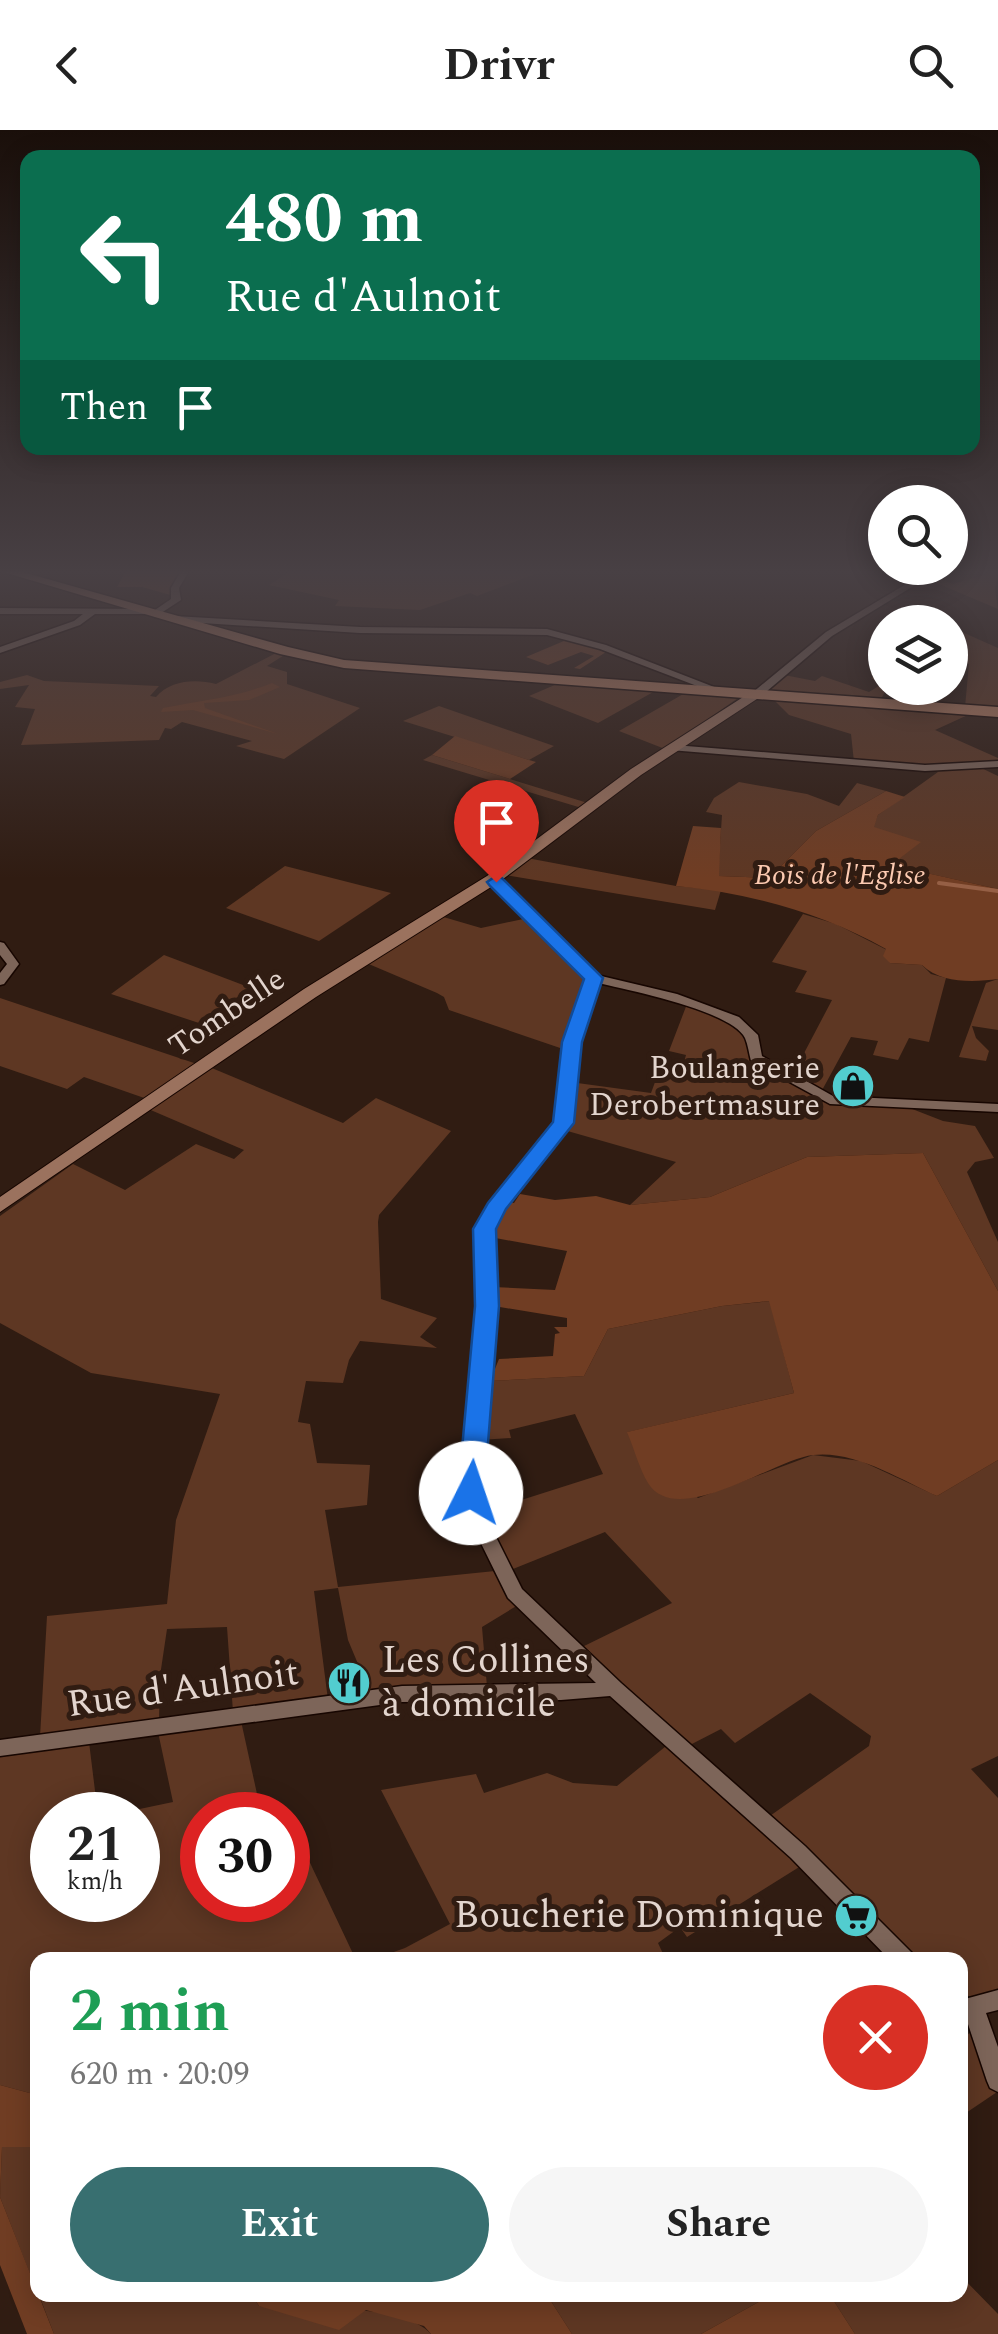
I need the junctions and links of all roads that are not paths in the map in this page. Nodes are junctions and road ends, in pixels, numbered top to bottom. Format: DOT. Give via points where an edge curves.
graph roads {
  1 [pos="489,674"];
  2 [pos="675,674"];
  3 [pos="781,674"];
  4 [pos="722,692"];
  5 [pos="756,694"];
  6 [pos="998,712"];
  7 [pos="674,748"];
  8 [pos="998,764"];
  9 [pos="493,880"];
  10 [pos="0,946"];
  11 [pos="594,978"];
  12 [pos="0,982"];
  13 [pos="998,1108"];
  14 [pos="0,1206"];
  15 [pos="614,1688"];
  16 [pos="0,1748"];
  17 [pos="896,1952"];
  18 [pos="998,2000"];
  19 [pos="968,2004"];
  20 [pos="968,2009"];
  21 [pos="998,2081"];
  1 -- 4 [label="main road"];
  2 -- 4 [label="street"];
  3 -- 5 [label="street"];
  4 -- 5 [label="main road"];
  5 -- 6 [label="main road"];
  5 -- 7 [label="street, Tombelle"];
  7 -- 8 [label="street" via="925,768"];
  7 -- 9 [label="street, Tombelle"];
  9 -- 11 [label="street"];
  9 -- 14 [label="street, Tombelle" via="326,983"];
  10 -- 12 [label="street" via="13,964"];
  11 -- 13 [label="street" via="734,1020 751,1035 756,1058 824,1098"];
  11 -- 15 [label="street" via="572,1042 564,1123 484,1229 488,1289 470,1480 478,1520 516,1593"];
  15 -- 16 [label="street, Rue d'Aulnoit" via="402,1694"];
  15 -- 17 [label="street" via="798,1852"];
  18 -- 19 [label="street"];
  20 -- 21 [label="street"];
}
